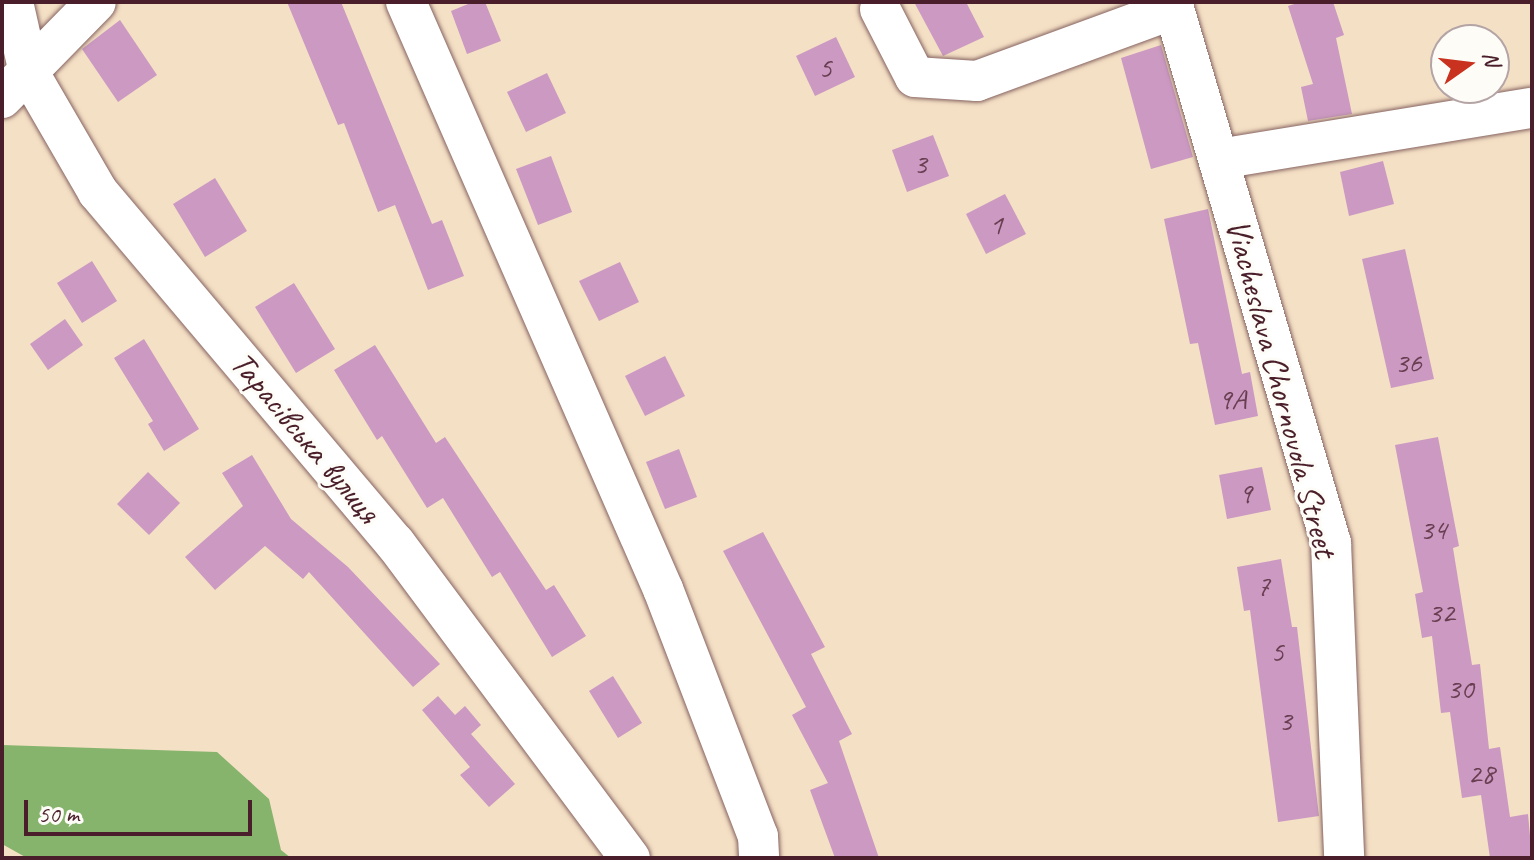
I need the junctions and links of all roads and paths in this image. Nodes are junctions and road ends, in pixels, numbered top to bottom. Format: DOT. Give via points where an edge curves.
graph roads {
  1 [pos="13,2"];
  2 [pos="96,2"];
  3 [pos="406,2"];
  4 [pos="1173,6"];
  5 [pos="880,9"];
  6 [pos="16,85"];
  7 [pos="1532,108"];
  8 [pos="1219,159"];
  9 [pos="630,858"];
  10 [pos="759,858"];
  11 [pos="1344,858"];
  1 -- 6 [label="street, Тарасівська вулиця"];
  2 -- 6 [label="street"];
  3 -- 10 [label="street" via="663,589 758,836"];
  4 -- 5 [label="street" via="977,81 915,77"];
  4 -- 8 [label="street, Viacheslava Chornovola Street"];
  6 -- 9 [label="street, Тарасівська вулиця" via="98,192 395,543"];
  7 -- 8 [label="street"];
  8 -- 11 [label="street, Viacheslava Chornovola Street" via="1331,543"];
}
